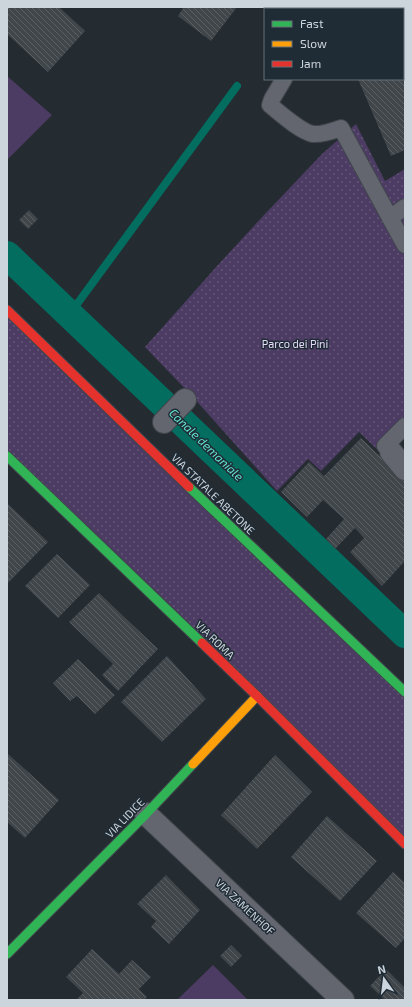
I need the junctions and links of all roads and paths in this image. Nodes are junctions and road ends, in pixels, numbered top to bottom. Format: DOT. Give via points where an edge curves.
graph roads {
  1 [pos="283,80"];
  2 [pos="405,207"];
  3 [pos="390,218"];
  4 [pos="405,245"];
  5 [pos="7,310"];
  6 [pos="185,400"];
  7 [pos="164,422"];
  8 [pos="405,426"];
  9 [pos="388,449"];
  10 [pos="7,456"];
  11 [pos="405,469"];
  12 [pos="405,692"];
  13 [pos="257,696"];
  14 [pos="146,814"];
  15 [pos="405,844"];
  16 [pos="7,954"];
  17 [pos="344,1000"];
  1 -- 3 [label="lane" via="270,105 296,126 312,134 342,128"];
  2 -- 3 [label="lane"];
  3 -- 4 [label="lane"];
  5 -- 12 [label="street, VIA STATALE ABETONE"];
  6 -- 7 [label="street"];
  8 -- 9 [label="lane"];
  9 -- 11 [label="street"];
  10 -- 13 [label="street, VIA ROMA"];
  13 -- 14 [label="street, VIA LIDICE"];
  13 -- 15 [label="street, VIA ROMA"];
  14 -- 16 [label="street, VIA LIDICE"];
  14 -- 17 [label="street, VIA ZAMENHOF"];
}
